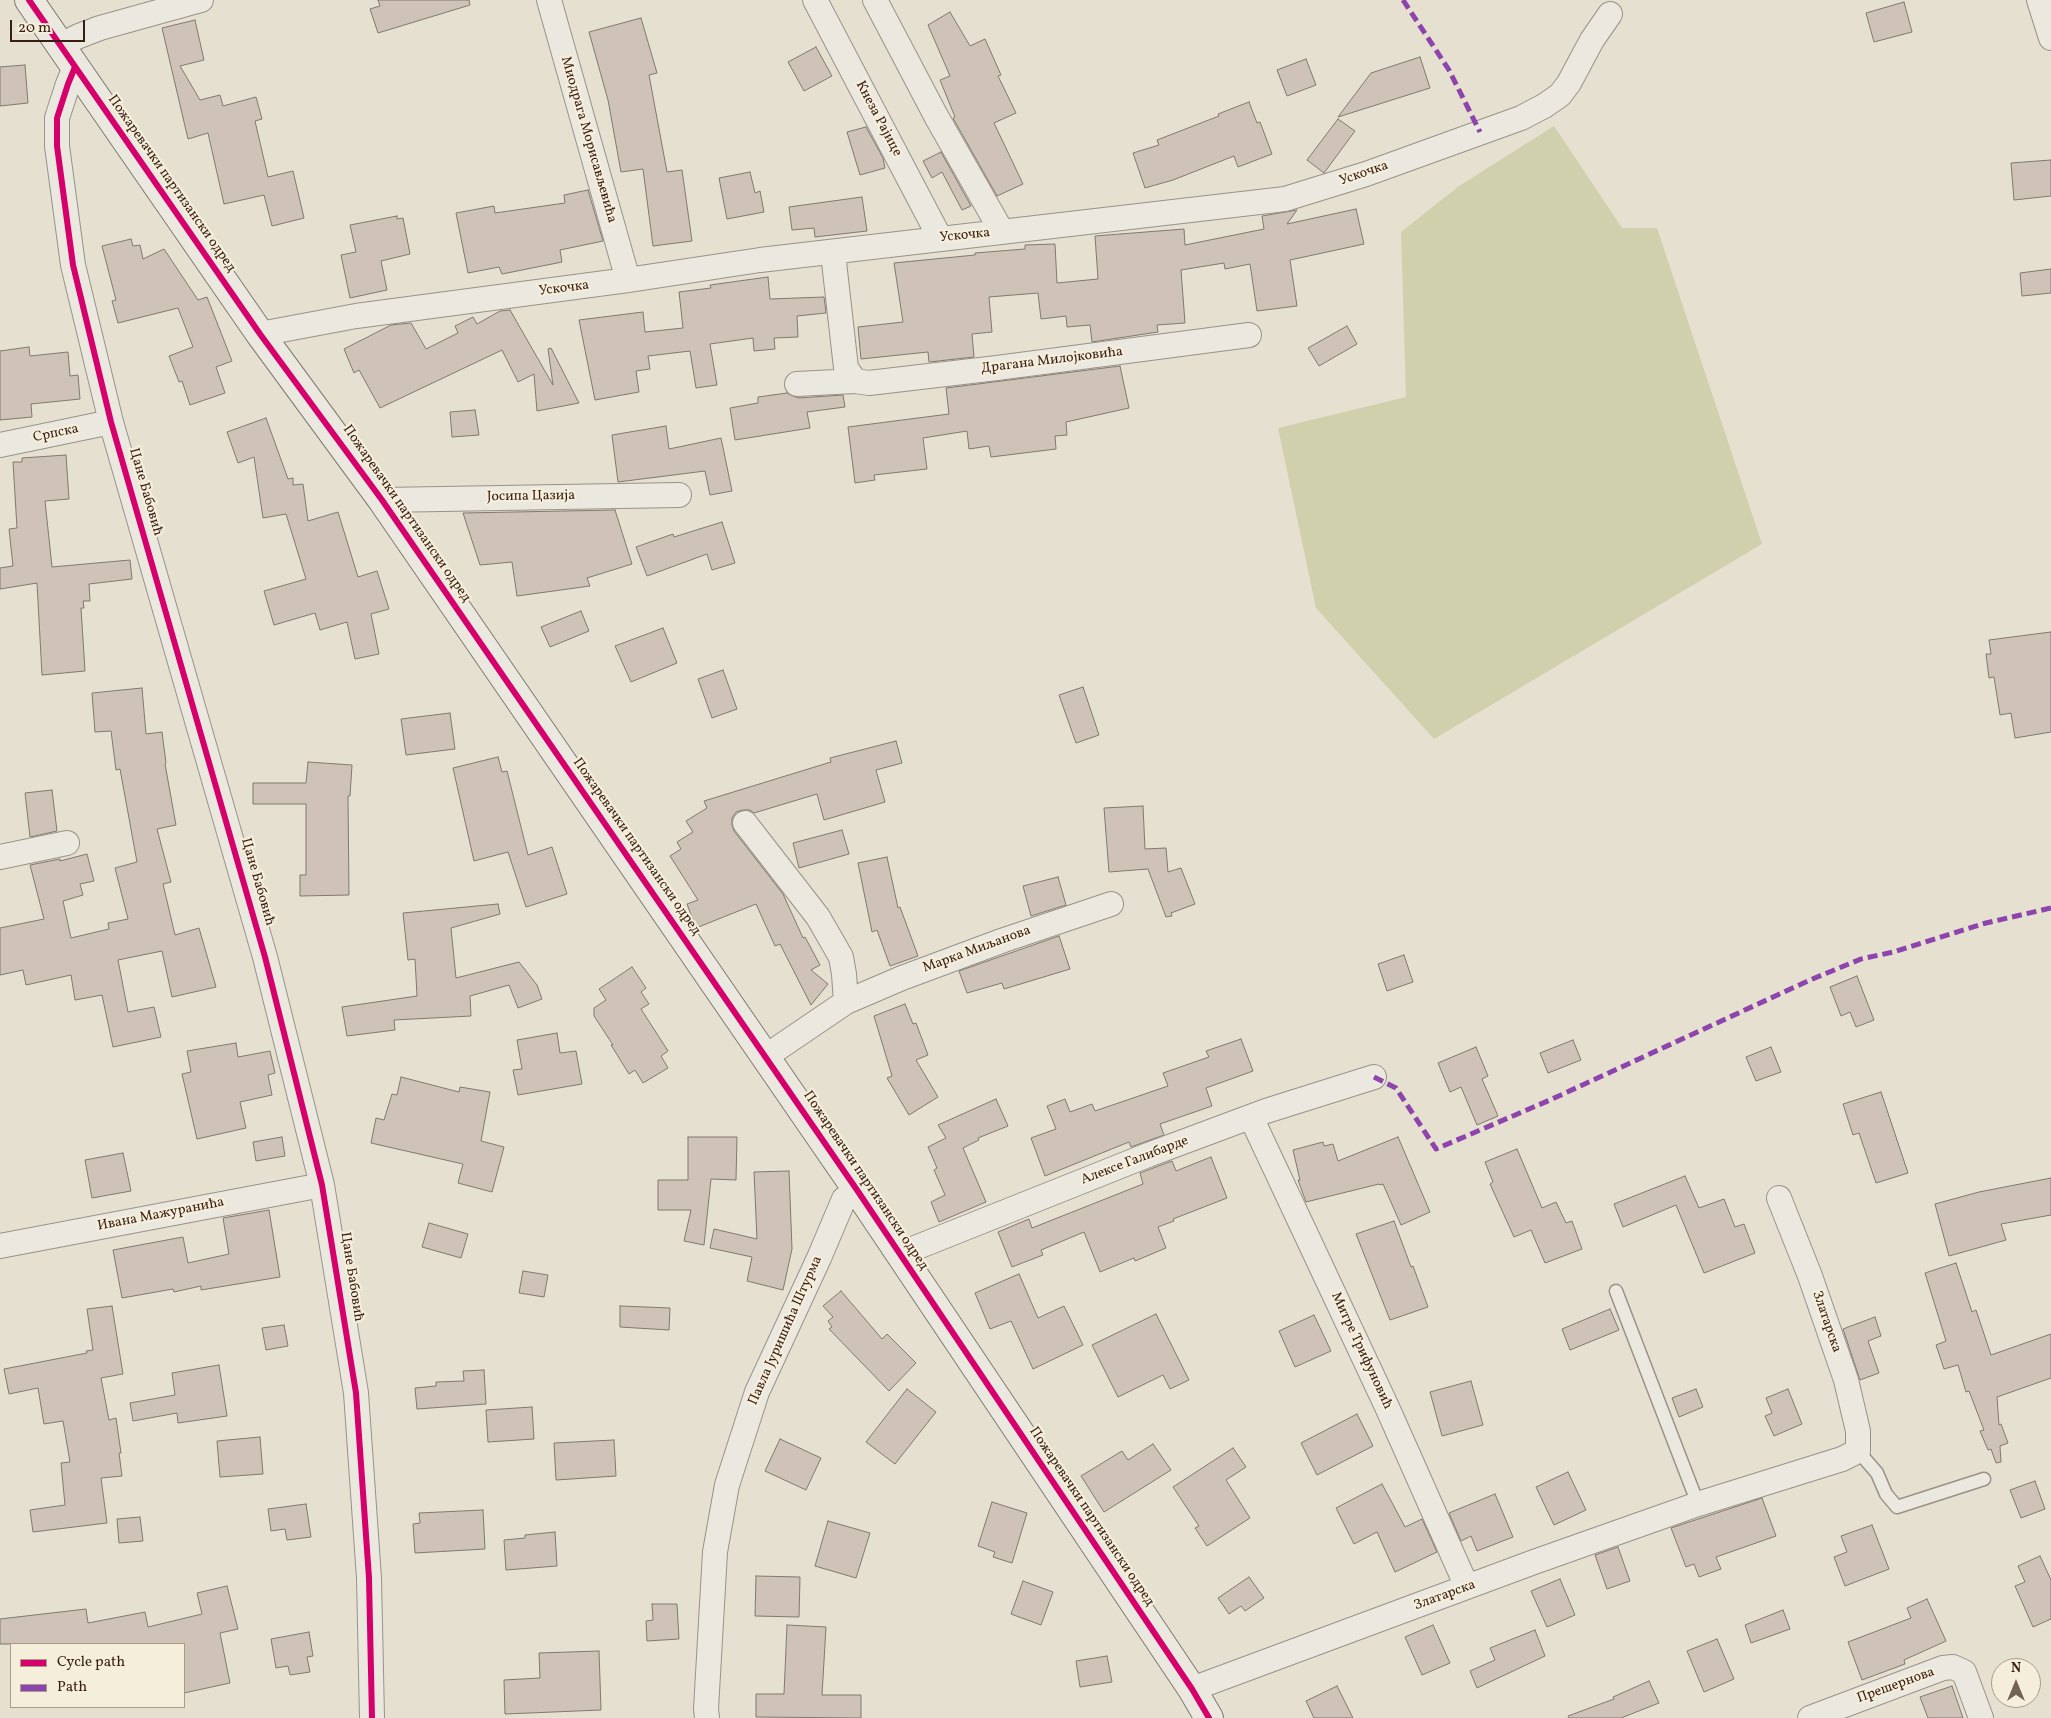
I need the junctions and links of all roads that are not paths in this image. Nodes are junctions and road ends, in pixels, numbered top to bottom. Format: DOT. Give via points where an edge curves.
graph roads {
  1 [pos="28,0"];
  2 [pos="201,0"];
  3 [pos="549,0"];
  4 [pos="815,0"];
  5 [pos="875,0"];
  6 [pos="2039,0"];
  7 [pos="1610,14"];
  8 [pos="2051,38"];
  9 [pos="68,56"];
  10 [pos="1002,232"];
  11 [pos="940,238"];
  12 [pos="833,253"];
  13 [pos="628,280"];
  14 [pos="260,334"];
  15 [pos="1249,335"];
  16 [pos="855,381"];
  17 [pos="797,384"];
  18 [pos="111,422"];
  19 [pos="0,445"];
  20 [pos="679,495"];
  21 [pos="382,500"];
  22 [pos="745,823"];
  23 [pos="67,843"];
  24 [pos="0,856"];
  25 [pos="1111,904"];
  26 [pos="846,1002"];
  27 [pos="765,1057"];
  28 [pos="1374,1077"];
  29 [pos="1251,1117"];
  30 [pos="322,1185"];
  31 [pos="857,1190"];
  32 [pos="1779,1198"];
  33 [pos="0,1246"];
  34 [pos="900,1254"];
  35 [pos="1616,1291"];
  36 [pos="1858,1451"];
  37 [pos="1984,1479"];
  38 [pos="1698,1504"];
  39 [pos="1468,1587"];
  40 [pos="1192,1689"];
  41 [pos="372,1718"];
  42 [pos="707,1718"];
  43 [pos="1209,1718"];
  44 [pos="1810,1718"];
  45 [pos="1981,1718"];
  1 -- 9 [label="street, Пожаревачки партизански одред"];
  2 -- 9 [label="street" via="79,36"];
  3 -- 13 [label="street, Миодрага Морисављевића"];
  4 -- 11 [label="street, Кнеза Рајице"];
  5 -- 10 [label="street"];
  6 -- 8 [label="street"];
  7 -- 10 [label="street, Ускочка" via="1592,40 1570,83 1544,106 1521,118 1366,174 1285,199"];
  9 -- 14 [label="street, Пожаревачки партизански одред"];
  9 -- 18 [label="street, Цане Бабовић" via="68,84 58,118 57,146 73,266"];
  10 -- 11 [label="street, Ускочка"];
  11 -- 12 [label="street, Ускочка"];
  12 -- 13 [label="street, Ускочка" via="760,260"];
  12 -- 16 [label="street" via="846,368"];
  13 -- 14 [label="street, Ускочка" via="356,316"];
  14 -- 21 [label="street, Пожаревачки партизански одред"];
  15 -- 16 [label="street, Драгана Милојковића" via="869,383"];
  16 -- 17 [label="street, Драгана Милојковића"];
  18 -- 19 [label="street, Српска"];
  18 -- 30 [label="street, Цане Бабовић" via="260,938"];
  20 -- 21 [label="street, Јосипа Цазија"];
  21 -- 27 [label="street, Пожаревачки партизански одред"];
  22 -- 26 [label="street" via="818,917 841,957"];
  23 -- 24 [label="street"];
  25 -- 26 [label="street, Марка Миљанова" via="1004,940"];
  26 -- 27 [label="street, Марка Миљанова"];
  27 -- 31 [label="street, Пожаревачки партизански одред"];
  28 -- 29 [label="street, Алексе Галибарде"];
  29 -- 34 [label="street, Алексе Галибарде"];
  29 -- 39 [label="street, Митре Трифуновић"];
  30 -- 33 [label="street, Ивана Мажуранића"];
  30 -- 41 [label="street, Цане Бабовић" via="356,1393 368,1578"];
  31 -- 34 [label="street, Пожаревачки партизански одред"];
  31 -- 42 [label="street, Павла Јуришића Штурма" via="844,1199 757,1392 727,1485 715,1552"];
  32 -- 36 [label="street, Златарска" via="1846,1380 1858,1431"];
  34 -- 40 [label="street, Пожаревачки партизански одред"];
  35 -- 38 [label="lane"];
  36 -- 37 [label="lane" via="1897,1507"];
  36 -- 38 [label="street, Златарска" via="1842,1459"];
  38 -- 39 [label="street, Златарска"];
  39 -- 40 [label="street, Златарска"];
  40 -- 43 [label="street, Пожаревачки партизански одред"];
  44 -- 45 [label="street, Прешернова" via="1943,1668 1954,1667 1964,1672"];
}
